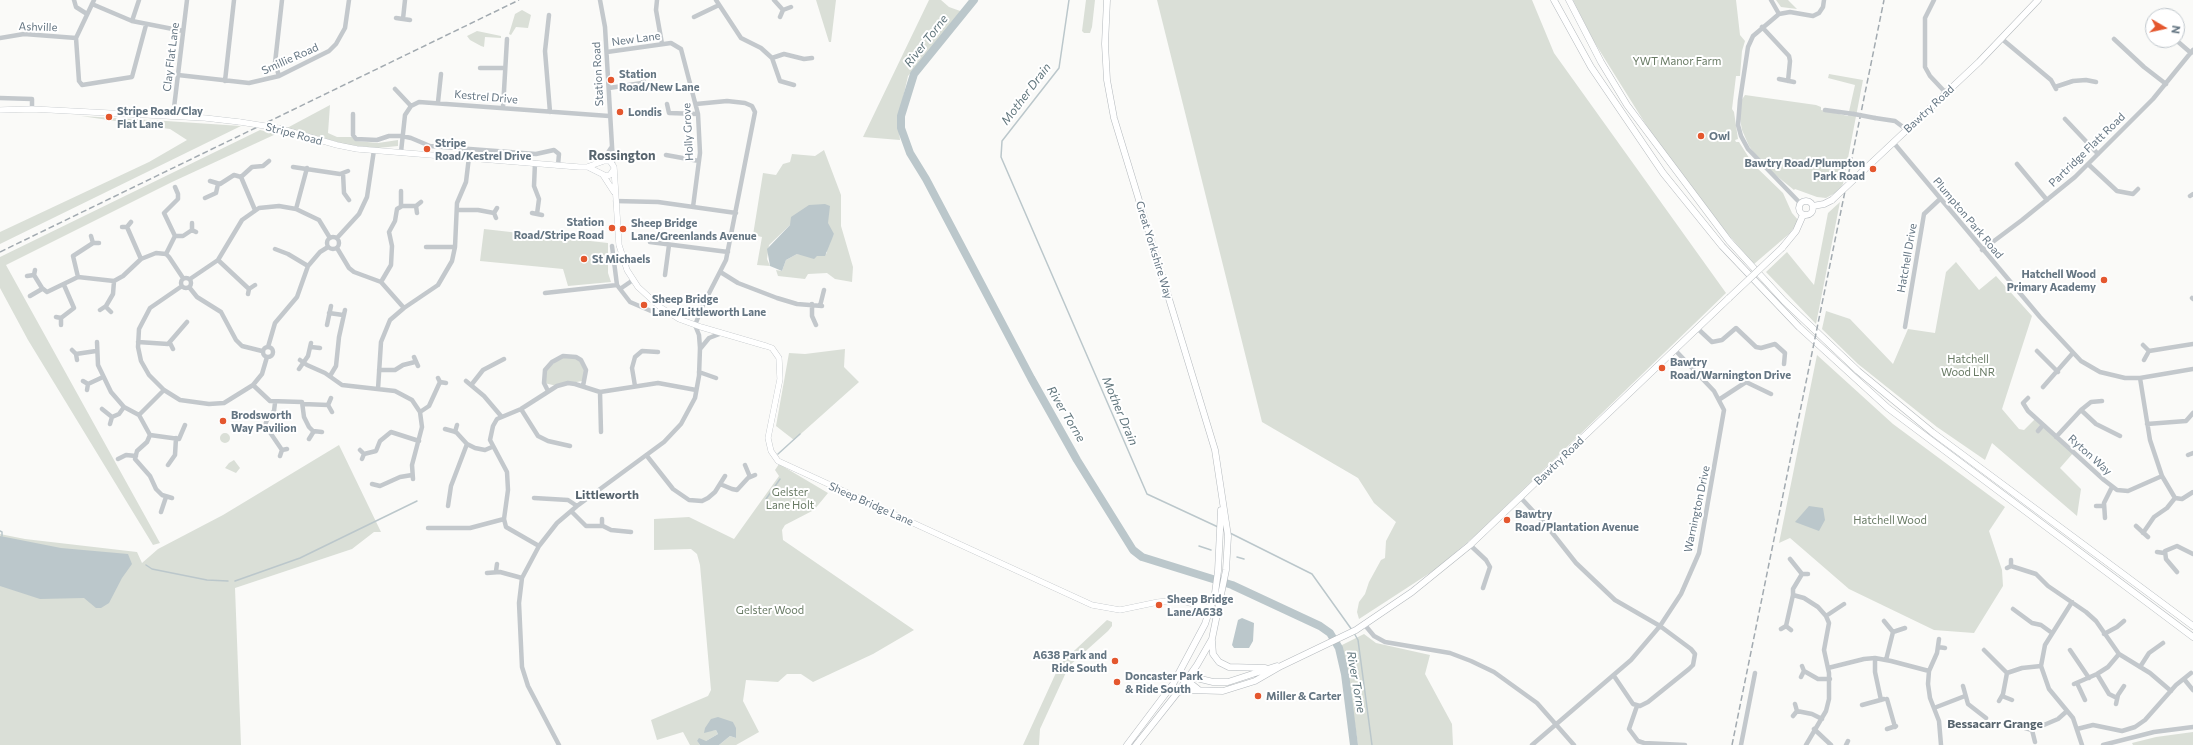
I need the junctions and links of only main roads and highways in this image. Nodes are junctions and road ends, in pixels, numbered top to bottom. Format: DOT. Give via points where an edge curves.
graph roads {
  1 [pos="1107,0"];
  2 [pos="1554,0"];
  3 [pos="1569,0"];
  4 [pos="2038,0"];
  5 [pos="0,110"];
  6 [pos="601,162"];
  7 [pos="614,166"];
  8 [pos="587,167"];
  9 [pos="602,174"];
  10 [pos="615,194"];
  11 [pos="1813,206"];
  12 [pos="1803,215"];
  13 [pos="1223,523"];
  14 [pos="1210,608"];
  15 [pos="1219,611"];
  16 [pos="2193,626"];
  17 [pos="2193,637"];
  18 [pos="1212,639"];
  19 [pos="1281,666"];
  20 [pos="1268,668"];
  21 [pos="1180,674"];
  22 [pos="1188,678"];
  23 [pos="1199,690"];
  24 [pos="1178,692"];
  25 [pos="1127,745"];
  26 [pos="1136,745"];
  1 -- 13 [label="highway, Great Yorkshire Way" via="1107,80 1114,118 1215,450"];
  2 -- 17 [label="highway" via="1591,67 1663,173 1722,246 1799,327 1888,408"];
  3 -- 16 [label="highway" via="1601,62 1627,104 1729,241 1784,301 1858,371 1932,432"];
  4 -- 11 [label="highway, Bawtry Road, bridge" via="2002,39 1832,200"];
  5 -- 8 [label="main road, Stripe Road, bridge" via="32,109 173,116 240,122 278,128 347,148"];
  6 -- 7 [label="main road" via="608,160"];
  6 -- 8 [label="main road, Stripe Road"];
  6 -- 9 [label="main road" via="599,169"];
  7 -- 9 [label="main road" via="610,175"];
  7 -- 10 [label="main road, Sheep Bridge Lane"];
  8 -- 9 [label="main road, Stripe Road"];
  9 -- 10 [label="main road"];
  10 -- 14 [label="main road, Sheep Bridge Lane" via="619,245 627,270 646,295 660,307 695,325 772,348 779,358 780,379 768,438 771,451 778,461 1092,605 1120,610 1176,600"];
  11 -- 12 [label="highway, Bawtry Road" via="1810,213"];
  11 -- 12 [label="highway" via="1808,201 1800,203 1799,210"];
  12 -- 19 [label="highway, Bawtry Road, bridge" via="1796,231 1782,248 1470,545 1412,592 1356,630"];
  13 -- 14 [label="highway, Great Yorkshire Way" via="1215,592"];
  13 -- 15 [label="highway, Great Yorkshire Way" via="1228,536 1226,570"];
  14 -- 15 [label="main road, Sheep Bridge Lane"];
  14 -- 21 [label="highway, Great Yorkshire Way" via="1196,645"];
  15 -- 18 [label="highway, Great Yorkshire Way"];
  18 -- 20 [label="highway" via="1213,654 1219,662 1229,667"];
  18 -- 22 [label="highway, Great Yorkshire Way"];
  19 -- 20 [label="highway, Bawtry Road"];
  19 -- 23 [label="highway, Bawtry Road" via="1267,675 1232,689"];
  20 -- 22 [label="highway, Bawtry Road" via="1228,682"];
  21 -- 22 [label="highway, Bawtry Road"];
  21 -- 25 [label="highway, Great Yorkshire Way"];
  22 -- 23 [label="highway, Bawtry Road"];
  22 -- 24 [label="highway, Great Yorkshire Way"];
  23 -- 24 [label="highway, Bawtry Road"];
  24 -- 26 [label="highway, Great Yorkshire Way"];
}
